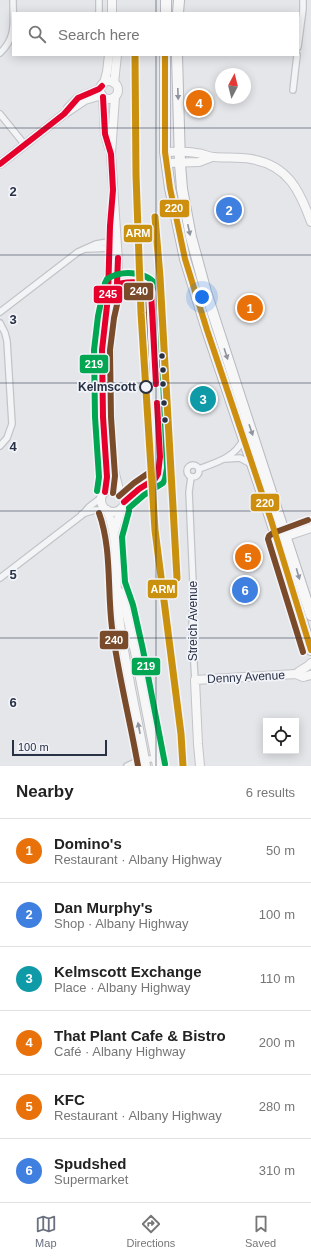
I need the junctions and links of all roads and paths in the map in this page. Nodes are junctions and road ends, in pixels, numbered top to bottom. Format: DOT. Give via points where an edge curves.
graph roads {
  1 [pos="13,0"];
  2 [pos="99,0"];
  3 [pos="112,0"];
  4 [pos="166,0"];
  5 [pos="179,0"];
  6 [pos="303,0"];
  7 [pos="13,12"];
  8 [pos="99,12"];
  9 [pos="112,12"];
  10 [pos="166,12"];
  11 [pos="178,12"];
  12 [pos="12,36"];
  13 [pos="299,39"];
  14 [pos="0,53"];
  15 [pos="109,56"];
  16 [pos="117,56"];
  17 [pos="165,56"];
  18 [pos="177,56"];
  19 [pos="297,56"];
  20 [pos="114,83"];
  21 [pos="103,85"];
  22 [pos="292,90"];
  23 [pos="102,96"];
  24 [pos="115,97"];
  25 [pos="0,114"];
  26 [pos="64,114"];
  27 [pos="25,145"];
  28 [pos="166,152"];
  29 [pos="180,152"];
  30 [pos="111,154"];
  31 [pos="212,157"];
  32 [pos="167,163"];
  33 [pos="0,164"];
  34 [pos="180,164"];
  35 [pos="311,222"];
  36 [pos="114,245"];
  37 [pos="117,284"];
  38 [pos="0,312"];
  39 [pos="106,317"];
  40 [pos="0,323"];
  41 [pos="218,327"];
  42 [pos="207,330"];
  43 [pos="243,440"];
  44 [pos="0,446"];
  45 [pos="225,459"];
  46 [pos="252,465"];
  47 [pos="199,469"];
  48 [pos="191,477"];
  49 [pos="119,490"];
  50 [pos="103,494"];
  51 [pos="121,509"];
  52 [pos="106,510"];
  53 [pos="82,514"];
  54 [pos="311,528"];
  55 [pos="114,536"];
  56 [pos="287,536"];
  57 [pos="276,540"];
  58 [pos="0,578"];
  59 [pos="117,584"];
  60 [pos="311,615"];
  61 [pos="311,650"];
  62 [pos="311,663"];
  63 [pos="296,674"];
  64 [pos="311,675"];
  65 [pos="195,680"];
  66 [pos="157,762"];
  67 [pos="145,763"];
  68 [pos="127,766"];
  69 [pos="200,766"];
  1 -- 7 [label="street"];
  2 -- 8 [label="street"];
  3 -- 9 [label="main road"];
  4 -- 10 [label="highway"];
  5 -- 11 [label="highway"];
  6 -- 13 [label="street"];
  12 -- 14 [label="street"];
  15 -- 21 [label="main road"];
  16 -- 20 [label="main road"];
  17 -- 28 [label="highway"];
  18 -- 29 [label="highway, one-way"];
  19 -- 22 [label="street"];
  20 -- 21 [label="main road"];
  20 -- 24 [label="main road" via="118,90"];
  21 -- 23 [label="main road" via="100,90"];
  21 -- 26 [label="main road" via="78,98"];
  23 -- 24 [label="main road" via="109,99"];
  23 -- 26 [label="main road" via="85,100"];
  23 -- 30 [label="main road" via="105,134"];
  24 -- 30 [label="main road"];
  25 -- 27 [label="street"];
  26 -- 27 [label="main road"];
  27 -- 33 [label="main road"];
  28 -- 29 [label="main road"];
  28 -- 32 [label="highway"];
  29 -- 31 [label="main road"];
  29 -- 34 [label="highway"];
  30 -- 36 [label="main road" via="113,190 110,220"];
  31 -- 34 [label="main road" via="199,162"];
  31 -- 35 [label="main road" via="251,159 266,163 285,174 298,190"];
  32 -- 34 [label="main road"];
  32 -- 42 [label="highway" via="185,259"];
  34 -- 41 [label="highway, one-way" via="191,237"];
  36 -- 37 [label="main road"];
  36 -- 38 [label="street" via="87,249 75,254"];
  36 -- 39 [label="main road"];
  37 -- 39 [label="main road" via="112,287"];
  37 -- 49 [label="main road" via="110,344 109,386 113,466"];
  39 -- 50 [label="main road" via="102,350 102,393 107,477"];
  40 -- 44 [label="street" via="7,340 12,424 7,438"];
  41 -- 42 [label="highway"];
  41 -- 56 [label="highway, one-way"];
  42 -- 43 [label="highway"];
  43 -- 45 [label="street, Streich Avenue" via="239,448"];
  43 -- 46 [label="highway"];
  45 -- 46 [label="street, Streich Avenue" via="240,458"];
  45 -- 47 [label="street, Streich Avenue"];
  46 -- 57 [label="highway"];
  47 -- 48 [label="street, Streich Avenue" via="197,475"];
  47 -- 48 [label="street, Streich Avenue" via="195,465 189,467 187,472"];
  48 -- 65 [label="street, Streich Avenue" via="192,631"];
  49 -- 50 [label="main road" via="112,489"];
  49 -- 51 [label="main road" via="125,500"];
  50 -- 52 [label="main road" via="102,503"];
  50 -- 53 [label="street"];
  51 -- 52 [label="main road" via="114,512"];
  51 -- 55 [label="main road"];
  52 -- 53 [label="street"];
  52 -- 55 [label="main road"];
  53 -- 58 [label="street"];
  54 -- 56 [label="main road"];
  55 -- 59 [label="main road"];
  56 -- 57 [label="main road"];
  56 -- 60 [label="highway, one-way"];
  57 -- 61 [label="highway"];
  59 -- 66 [label="main road" via="125,607"];
  67 -- 59 [label="main road, one-way" via="124,648"];
  62 -- 63 [label="main road, Denny Avenue"];
  63 -- 64 [label="main road, Denny Avenue" via="303,677"];
  63 -- 65 [label="main road, Denny Avenue"];
  65 -- 69 [label="main road, Streich Avenue"];
  66 -- 67 [label="street"];
  67 -- 68 [label="street" via="138,761"];
}
